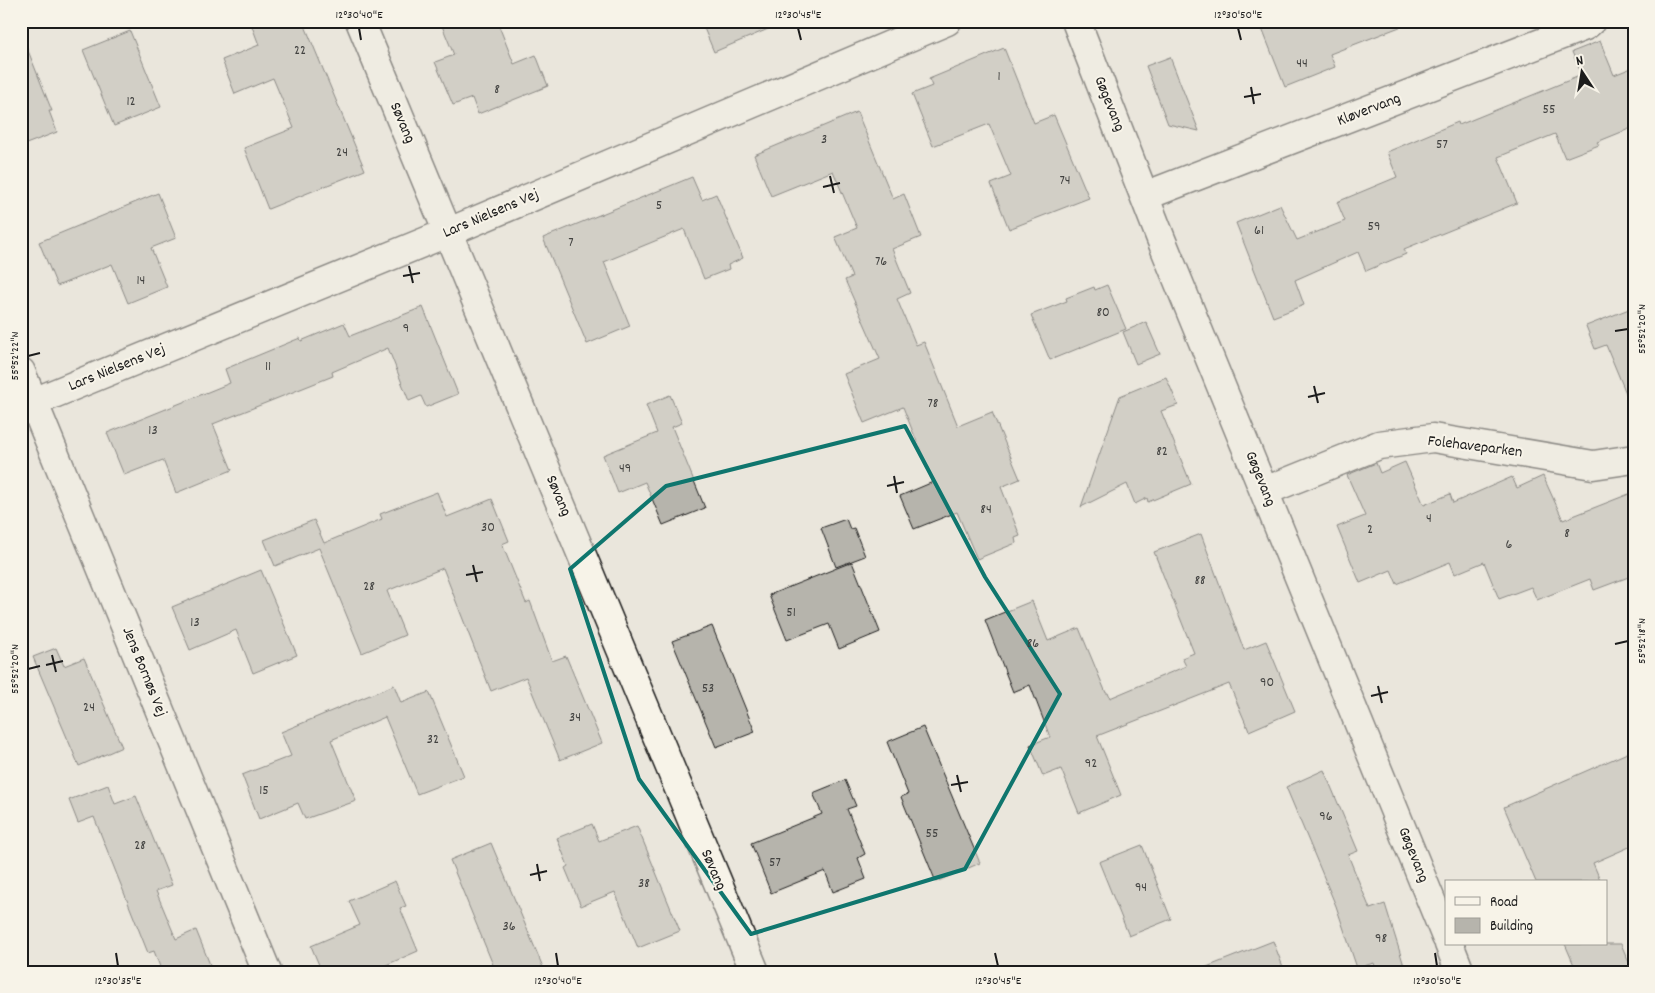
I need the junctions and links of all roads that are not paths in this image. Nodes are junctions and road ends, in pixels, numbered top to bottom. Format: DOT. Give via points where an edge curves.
graph roads {
  1 [pos="360,21"];
  2 [pos="947,21"];
  3 [pos="1076,21"];
  4 [pos="1591,21"];
  5 [pos="1145,196"];
  6 [pos="449,232"];
  7 [pos="21,372"];
  8 [pos="34,402"];
  9 [pos="1634,459"];
  10 [pos="1265,491"];
  11 [pos="1445,935"];
  12 [pos="1450,946"];
  13 [pos="268,972"];
  14 [pos="755,972"];
  15 [pos="1460,972"];
  1 -- 6 [label="street, Søvang"];
  2 -- 6 [label="street, Lars Nielsens Vej"];
  3 -- 5 [label="street, Gøgevang"];
  4 -- 5 [label="street, Kløvervang"];
  5 -- 10 [label="street, Gøgevang"];
  6 -- 8 [label="street, Lars Nielsens Vej"];
  6 -- 14 [label="street, Søvang"];
  7 -- 8 [label="street, Jens Bornøs Vej"];
  8 -- 13 [label="street, Jens Bornøs Vej"];
  9 -- 10 [label="street, Folehaveparken" via="1592,465 1433,438 1378,445"];
  10 -- 11 [label="street, Gøgevang"];
  12 -- 15 [label="street"];
}
